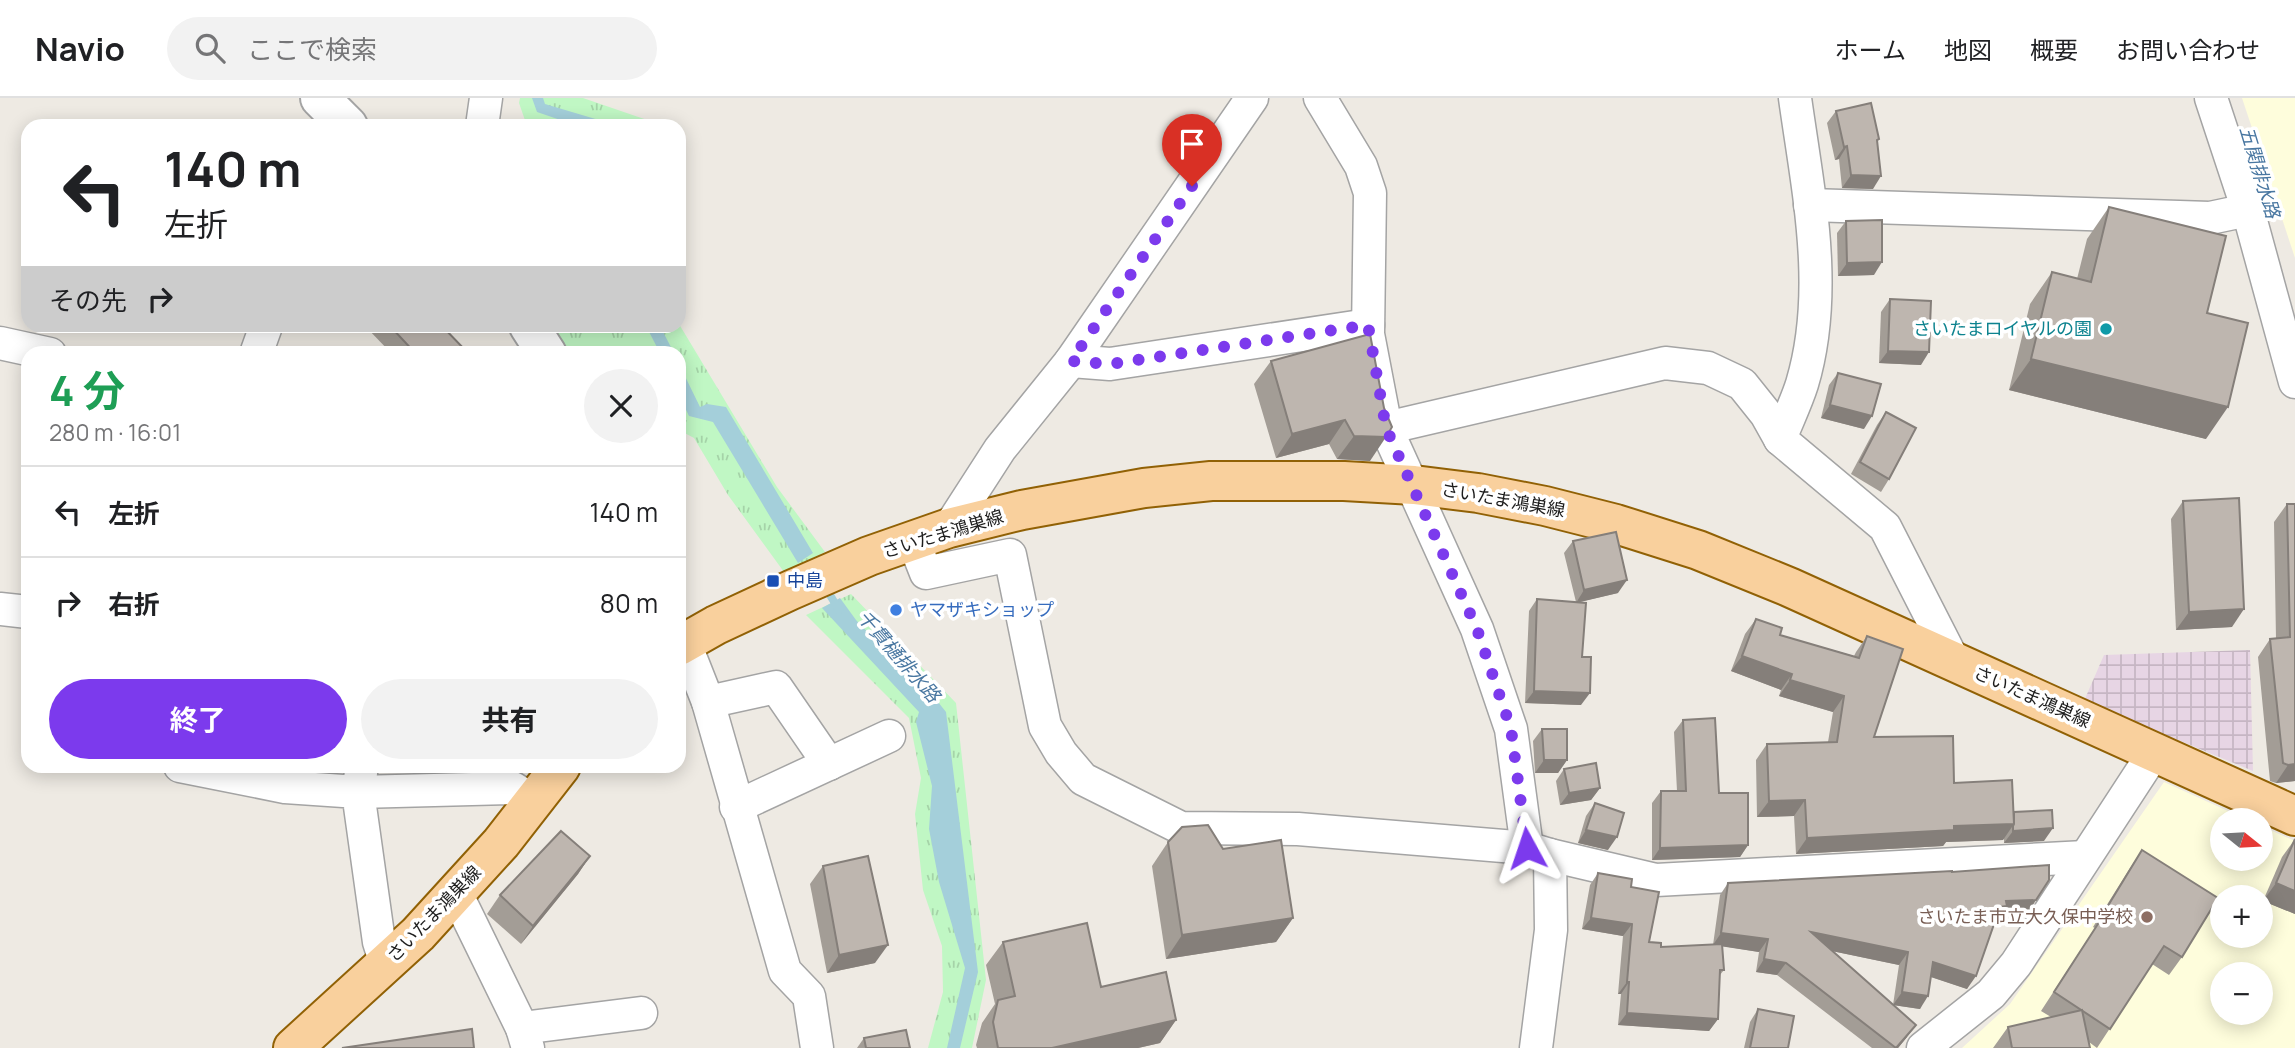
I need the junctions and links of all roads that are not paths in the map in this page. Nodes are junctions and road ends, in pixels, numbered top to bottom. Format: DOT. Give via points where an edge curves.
graph roads {
  1 [pos="320,98"];
  2 [pos="486,98"];
  3 [pos="1252,98"];
  4 [pos="1320,98"];
  5 [pos="1795,98"];
  6 [pos="2211,98"];
  7 [pos="341,119"];
  8 [pos="483,119"];
  9 [pos="1810,205"];
  10 [pos="2248,210"];
  11 [pos="1368,325"];
  12 [pos="0,343"];
  13 [pos="21,348"];
  14 [pos="1071,361"];
  15 [pos="2295,382"];
  16 [pos="1386,428"];
  17 [pos="1780,439"];
  18 [pos="1414,485"];
  19 [pos="949,528"];
  20 [pos="913,540"];
  21 [pos="0,608"];
  22 [pos="21,611"];
  23 [pos="686,637"];
  24 [pos="686,651"];
  25 [pos="1954,662"];
  26 [pos="708,702"];
  27 [pos="889,736"];
  28 [pos="2155,751"];
  29 [pos="829,764"];
  30 [pos="217,773"];
  31 [pos="556,773"];
  32 [pos="360,779"];
  33 [pos="534,801"];
  34 [pos="736,807"];
  35 [pos="2295,816"];
  36 [pos="1538,851"];
  37 [pos="2085,857"];
  38 [pos="456,893"];
  39 [pos="386,964"];
  40 [pos="641,1013"];
  41 [pos="525,1038"];
  42 [pos="1928,1047"];
  43 [pos="293,1048"];
  44 [pos="817,1048"];
  45 [pos="1536,1048"];
  1 -- 7 [label="street"];
  2 -- 8 [label="street"];
  3 -- 14 [label="street"];
  4 -- 11 [label="street" via="1360,166 1370,193"];
  5 -- 9 [label="street"];
  6 -- 10 [label="street"];
  9 -- 10 [label="street" via="2210,218"];
  9 -- 17 [label="street" via="1816,288 1808,351 1802,384"];
  10 -- 15 [label="street"];
  11 -- 14 [label="street" via="1110,364"];
  11 -- 16 [label="street"];
  12 -- 13 [label="street"];
  14 -- 19 [label="street" via="1000,449"];
  16 -- 17 [label="street" via="1665,363 1708,368 1742,384"];
  16 -- 18 [label="street"];
  17 -- 25 [label="street" via="1885,527"];
  18 -- 19 [label="main road, さいたま鴻巣線" via="1211,481 1144,488"];
  18 -- 25 [label="main road, さいたま鴻巣線" via="1545,506 1698,550"];
  18 -- 36 [label="street" via="1477,629 1511,729"];
  19 -- 20 [label="main road, さいたま鴻巣線"];
  20 -- 23 [label="main road, さいたま鴻巣線"];
  20 -- 36 [label="street" via="926,573 1010,555 1045,726 1083,779 1132,804 1181,828 1298,829"];
  21 -- 22 [label="street"];
  24 -- 26 [label="street"];
  25 -- 28 [label="main road, さいたま鴻巣線"];
  26 -- 29 [label="street" via="776,687"];
  26 -- 34 [label="street"];
  27 -- 29 [label="street"];
  28 -- 35 [label="main road, さいたま鴻巣線"];
  28 -- 37 [label="street"];
  29 -- 34 [label="street"];
  30 -- 32 [label="street" via="285,786"];
  31 -- 33 [label="main road, さいたま鴻巣線"];
  32 -- 33 [label="street" via="513,788"];
  32 -- 39 [label="street" via="379,942"];
  33 -- 38 [label="main road, さいたま鴻巣線"];
  34 -- 44 [label="street" via="785,971 809,996"];
  36 -- 37 [label="street" via="1656,880"];
  36 -- 45 [label="street" via="1551,930"];
  37 -- 42 [label="street" via="2008,974"];
  38 -- 39 [label="main road, さいたま鴻巣線"];
  38 -- 41 [label="street"];
  39 -- 43 [label="main road, さいたま鴻巣線"];
  40 -- 41 [label="street"];
}
